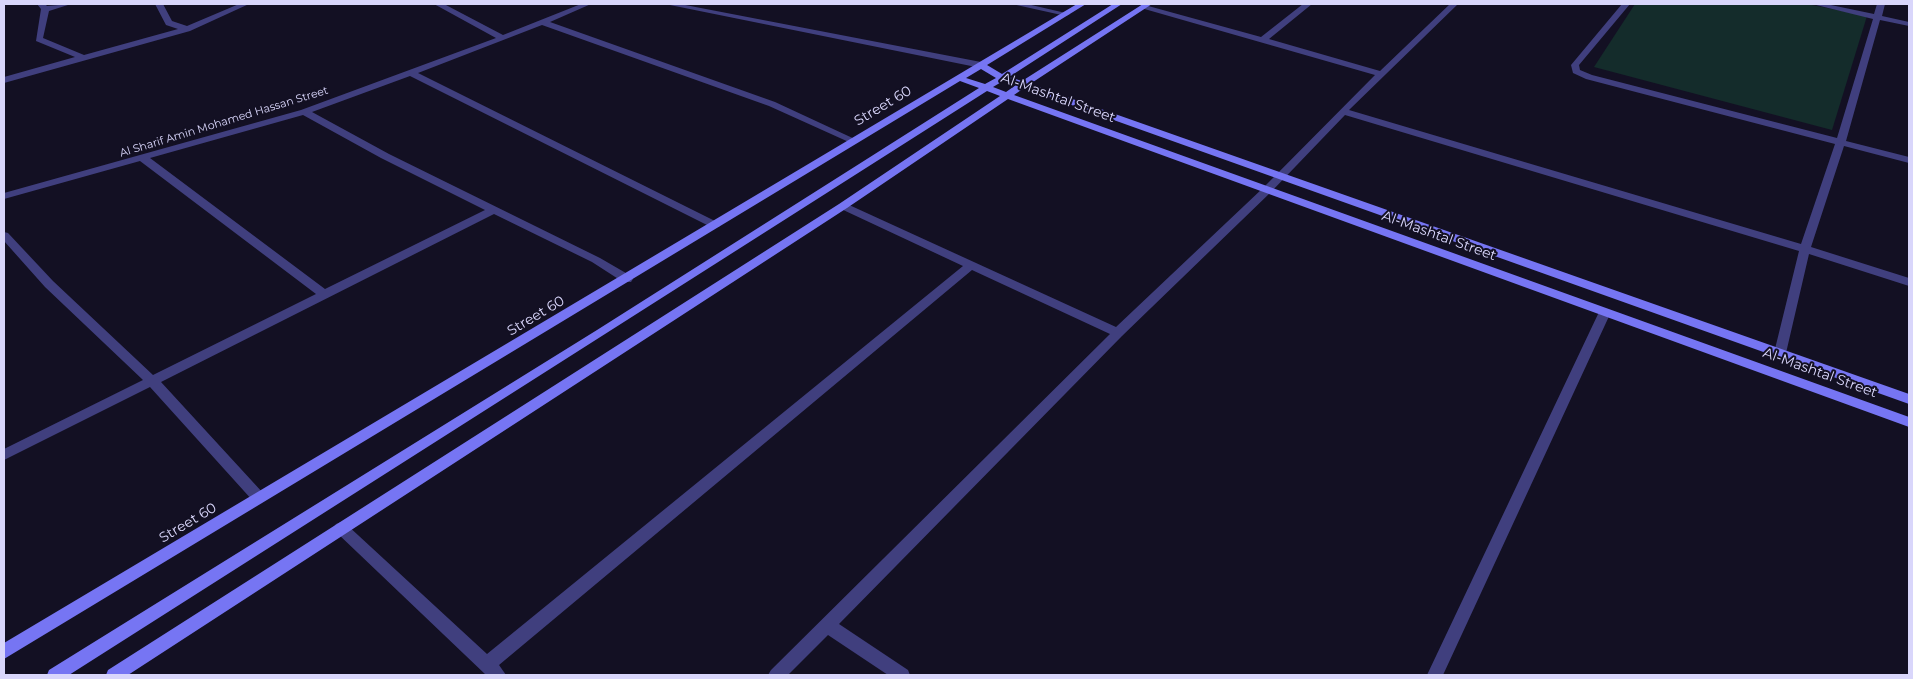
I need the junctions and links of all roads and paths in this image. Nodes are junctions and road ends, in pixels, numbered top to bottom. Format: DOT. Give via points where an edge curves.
graph roads {
  1 [pos="67,4"];
  2 [pos="159,4"];
  3 [pos="245,4"];
  4 [pos="438,4"];
  5 [pos="587,4"];
  6 [pos="669,4"];
  7 [pos="1016,4"];
  8 [pos="1082,4"];
  9 [pos="1118,4"];
  10 [pos="1308,4"];
  11 [pos="1454,4"];
  12 [pos="1626,4"];
  13 [pos="1816,4"];
  14 [pos="1881,4"];
  15 [pos="1146,5"];
  16 [pos="43,6"];
  17 [pos="1066,14"];
  18 [pos="1876,17"];
  19 [pos="542,22"];
  20 [pos="1909,24"];
  21 [pos="187,29"];
  22 [pos="503,38"];
  23 [pos="1262,40"];
  24 [pos="84,58"];
  25 [pos="981,66"];
  26 [pos="410,72"];
  27 [pos="1382,74"];
  28 [pos="1001,77"];
  29 [pos="959,78"];
  30 [pos="4,80"];
  31 [pos="1023,85"];
  32 [pos="985,88"];
  33 [pos="1007,96"];
  34 [pos="1343,111"];
  35 [pos="304,112"];
  36 [pos="854,141"];
  37 [pos="1841,142"];
  38 [pos="143,158"];
  39 [pos="1909,160"];
  40 [pos="1279,176"];
  41 [pos="1267,190"];
  42 [pos="4,196"];
  43 [pos="843,206"];
  44 [pos="493,210"];
  45 [pos="715,225"];
  46 [pos="4,235"];
  47 [pos="1805,248"];
  48 [pos="972,264"];
  49 [pos="627,279"];
  50 [pos="1909,282"];
  51 [pos="325,295"];
  52 [pos="652,300"];
  53 [pos="676,312"];
  54 [pos="1605,312"];
  55 [pos="1118,333"];
  56 [pos="1780,353"];
  57 [pos="152,381"];
  58 [pos="1909,399"];
  59 [pos="1909,422"];
  60 [pos="4,455"];
  61 [pos="258,497"];
  62 [pos="341,528"];
  63 [pos="827,625"];
  64 [pos="4,652"];
  65 [pos="493,670"];
  66 [pos="55,675"];
  67 [pos="114,675"];
  68 [pos="777,675"];
  69 [pos="902,675"];
  70 [pos="1435,675"];
  1 -- 16 [label="street"];
  2 -- 21 [label="street" via="168,23"];
  3 -- 21 [label="street"];
  4 -- 22 [label="street"];
  5 -- 19 [label="street, Al Sharif Amin Mohamed Hassan Street"];
  6 -- 25 [label="street"];
  7 -- 17 [label="street"];
  8 -- 17 [label="main road, Street 60"];
  9 -- 28 [label="main road"];
  10 -- 23 [label="street"];
  11 -- 27 [label="street"];
  12 -- 37 [label="street" via="1575,65 1576,71"];
  13 -- 18 [label="street"];
  14 -- 18 [label="street"];
  15 -- 23 [label="street"];
  15 -- 31 [label="main road"];
  16 -- 24 [label="street" via="39,40"];
  17 -- 25 [label="main road, Street 60"];
  18 -- 20 [label="street"];
  18 -- 37 [label="street"];
  19 -- 22 [label="street, Al Sharif Amin Mohamed Hassan Street"];
  19 -- 36 [label="street" via="772,104"];
  21 -- 24 [label="street"];
  22 -- 26 [label="street, Al Sharif Amin Mohamed Hassan Street"];
  23 -- 27 [label="street"];
  24 -- 30 [label="street"];
  25 -- 28 [label="main road, Al-Mashtal Street"];
  25 -- 29 [label="main road, Street 60"];
  26 -- 35 [label="street, Al Sharif Amin Mohamed Hassan Street"];
  26 -- 45 [label="street"];
  27 -- 34 [label="street"];
  28 -- 31 [label="main road, Al-Mashtal Street"];
  28 -- 32 [label="main road"];
  29 -- 32 [label="main road, Al-Mashtal Street"];
  29 -- 36 [label="main road, Street 60"];
  31 -- 33 [label="main road"];
  31 -- 40 [label="main road, Al-Mashtal Street"];
  32 -- 33 [label="main road, Al-Mashtal Street"];
  32 -- 52 [label="main road"];
  33 -- 41 [label="main road, Al-Mashtal Street"];
  33 -- 43 [label="main road"];
  34 -- 40 [label="street"];
  34 -- 47 [label="street"];
  35 -- 38 [label="street, Al Sharif Amin Mohamed Hassan Street"];
  35 -- 44 [label="street"];
  36 -- 45 [label="main road, Street 60"];
  37 -- 39 [label="street"];
  37 -- 47 [label="street"];
  38 -- 42 [label="street, Al Sharif Amin Mohamed Hassan Street"];
  38 -- 51 [label="street"];
  40 -- 41 [label="street"];
  40 -- 56 [label="main road, Al-Mashtal Street"];
  41 -- 54 [label="main road, Al-Mashtal Street"];
  41 -- 55 [label="street"];
  43 -- 48 [label="street"];
  43 -- 53 [label="main road"];
  44 -- 49 [label="street" via="596,260"];
  44 -- 51 [label="street"];
  45 -- 49 [label="main road, Street 60"];
  46 -- 57 [label="street" via="49,284"];
  47 -- 50 [label="street"];
  47 -- 56 [label="street"];
  48 -- 55 [label="street"];
  48 -- 65 [label="street"];
  49 -- 61 [label="main road, Street 60"];
  51 -- 57 [label="street"];
  52 -- 53 [label="main road"];
  52 -- 66 [label="main road"];
  53 -- 62 [label="main road"];
  54 -- 59 [label="main road, Al-Mashtal Street"];
  54 -- 70 [label="street"];
  55 -- 63 [label="street"];
  56 -- 58 [label="main road, Al-Mashtal Street"];
  57 -- 60 [label="street"];
  57 -- 61 [label="street"];
  61 -- 64 [label="main road, Street 60"];
  62 -- 65 [label="street"];
  62 -- 67 [label="main road"];
  63 -- 68 [label="street"];
  63 -- 69 [label="street"];
}
